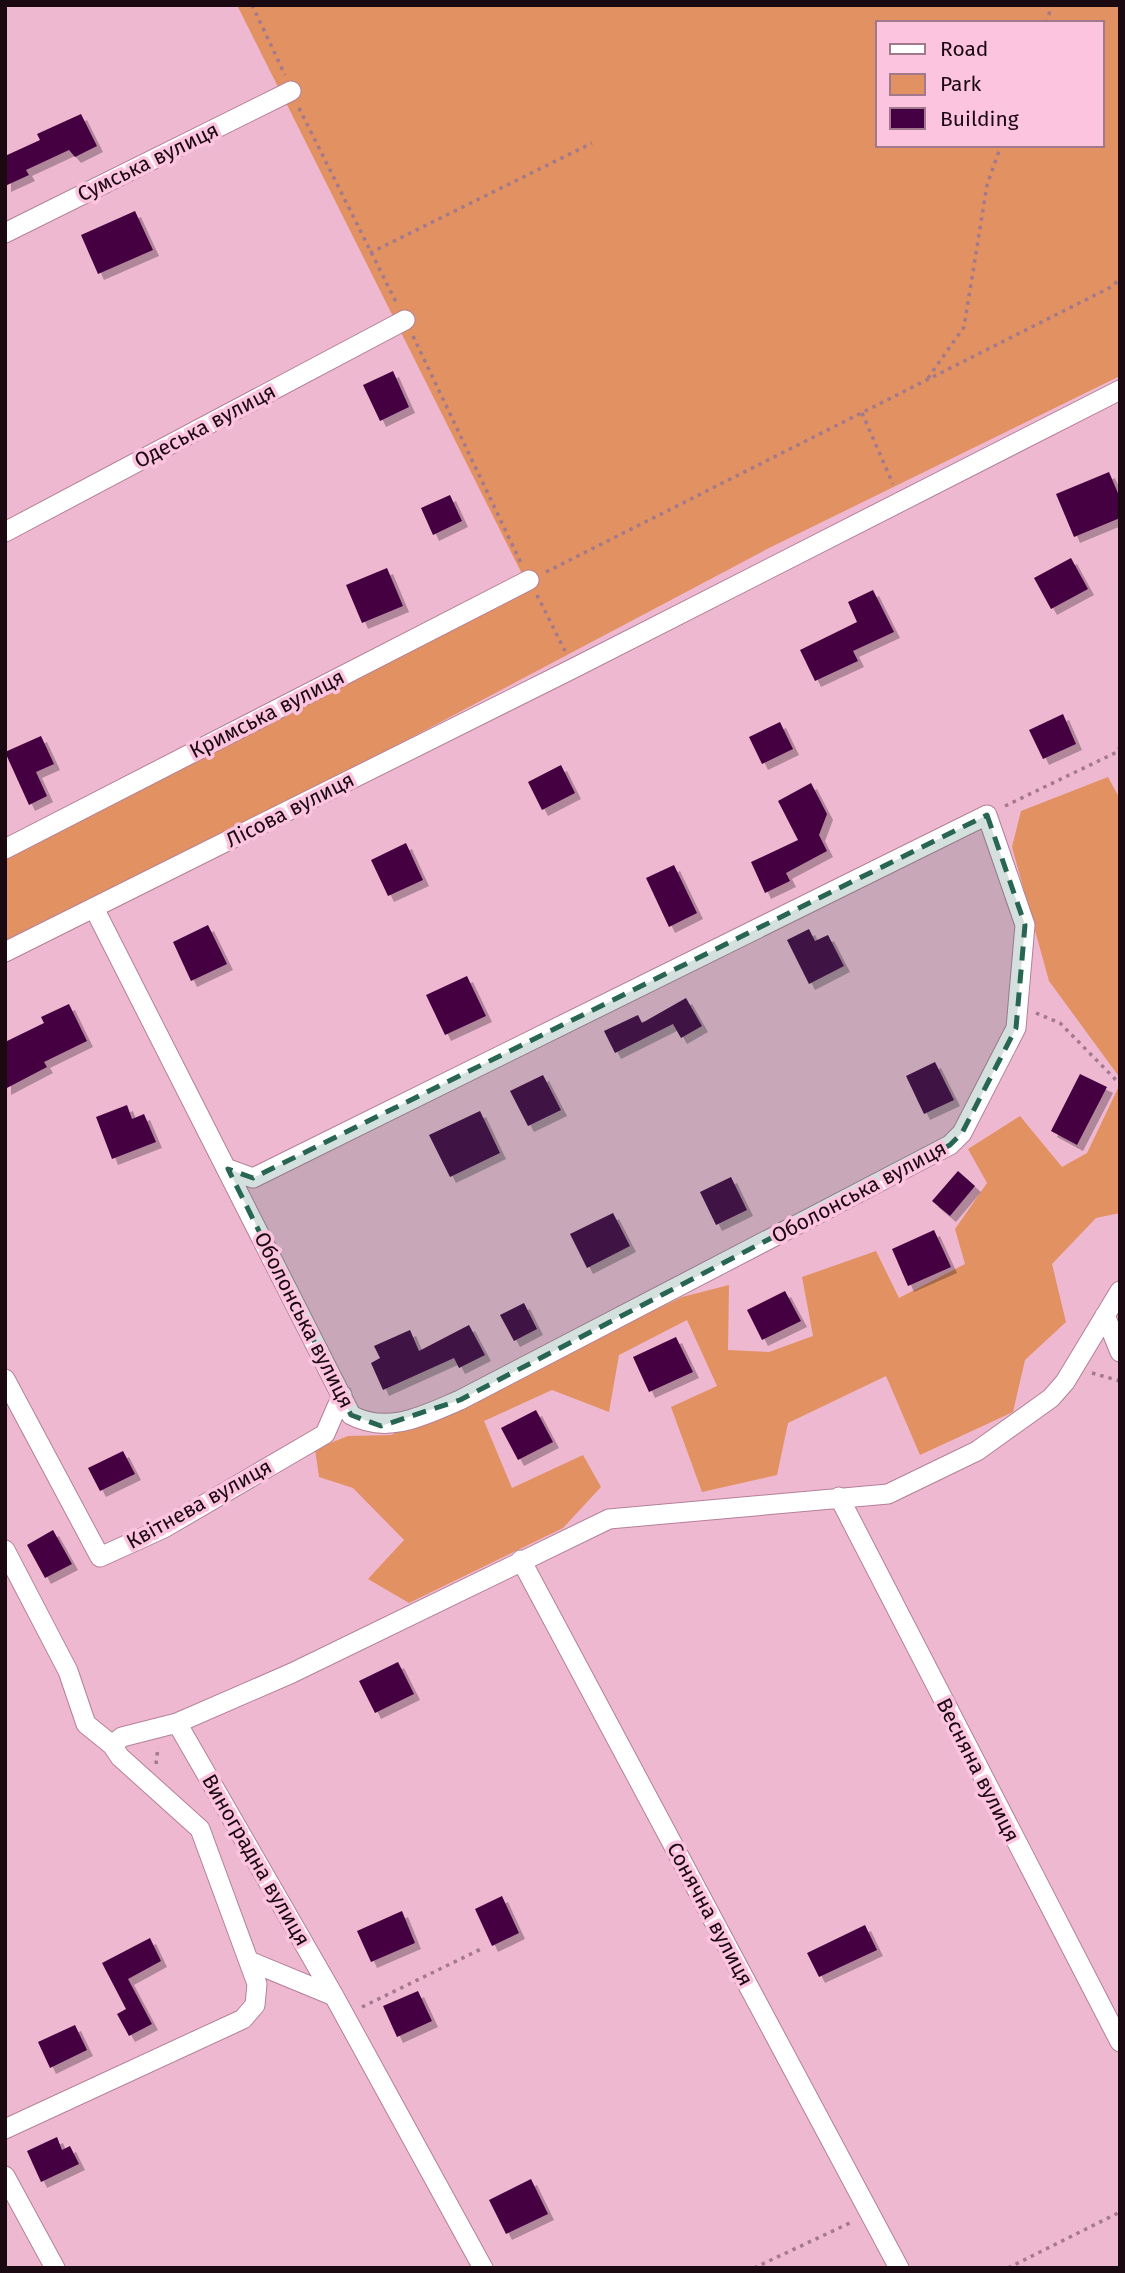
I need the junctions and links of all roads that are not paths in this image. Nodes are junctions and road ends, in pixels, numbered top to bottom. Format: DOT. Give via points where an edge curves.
graph roads {
  1 [pos="292,91"];
  2 [pos="5,233"];
  3 [pos="405,320"];
  4 [pos="1120,390"];
  5 [pos="5,532"];
  6 [pos="529,580"];
  7 [pos="5,849"];
  8 [pos="94,908"];
  9 [pos="5,952"];
  10 [pos="228,1169"];
  11 [pos="1120,1292"];
  12 [pos="1105,1315"];
  13 [pos="1120,1352"];
  14 [pos="5,1380"];
  15 [pos="342,1395"];
  16 [pos="839,1497"];
  17 [pos="5,1550"];
  18 [pos="521,1560"];
  19 [pos="177,1723"];
  20 [pos="112,1745"];
  21 [pos="248,1961"];
  22 [pos="334,1996"];
  23 [pos="1120,2042"];
  24 [pos="5,2129"];
  25 [pos="5,2176"];
  26 [pos="55,2268"];
  27 [pos="483,2268"];
  28 [pos="899,2268"];
  1 -- 2 [label="street, Сумська вулиця"];
  3 -- 5 [label="street, Одеська вулиця"];
  4 -- 8 [label="street, Лісова вулиця"];
  6 -- 7 [label="street, Кримська вулиця"];
  8 -- 9 [label="street, Лісова вулиця"];
  8 -- 10 [label="street, Оболонська вулиця"];
  10 -- 15 [label="street, Оболонська вулиця"];
  10 -- 15 [label="street, Оболонська вулиця" via="253,1178 987,815 1025,925 1016,1028 969,1123 950,1145 418,1418 381,1426 365,1422 351,1415"];
  11 -- 12 [label="street"];
  12 -- 13 [label="street"];
  12 -- 16 [label="street" via="1051,1398 977,1451 888,1494"];
  14 -- 15 [label="street, Квітнева вулиця" via="100,1557 164,1528 325,1434"];
  16 -- 18 [label="street" via="609,1519"];
  16 -- 23 [label="street, Весняна вулиця"];
  17 -- 20 [label="street" via="68,1671 86,1724"];
  18 -- 19 [label="street" via="292,1673"];
  18 -- 28 [label="street, Сонячна вулиця"];
  19 -- 20 [label="street" via="122,1737"];
  19 -- 22 [label="street, Виноградна вулиця"];
  20 -- 21 [label="street" via="200,1829"];
  21 -- 22 [label="street, Виноградна вулиця"];
  21 -- 24 [label="street" via="257,1983 255,2006 243,2019"];
  22 -- 27 [label="street, Виноградна вулиця"];
  25 -- 26 [label="street"];
}
